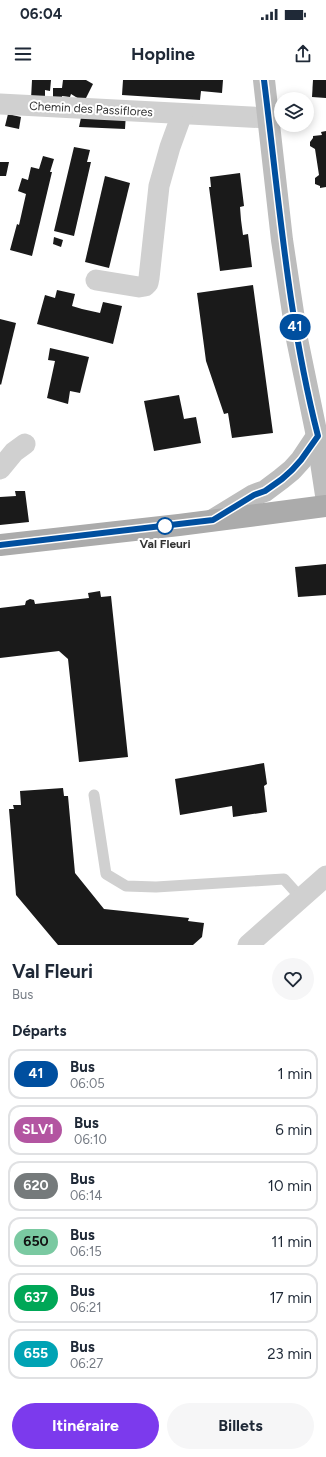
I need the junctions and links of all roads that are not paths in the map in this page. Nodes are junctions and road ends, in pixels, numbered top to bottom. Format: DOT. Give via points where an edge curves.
graph roads {
  1 [pos="264,80"];
  2 [pos="0,104"];
  3 [pos="182,114"];
  4 [pos="268,118"];
  5 [pos="96,280"];
  6 [pos="322,440"];
  7 [pos="25,444"];
  8 [pos="0,469"];
  9 [pos="326,495"];
  10 [pos="326,506"];
  11 [pos="213,520"];
  12 [pos="0,545"];
  13 [pos="94,795"];
  14 [pos="326,876"];
  15 [pos="301,898"];
  16 [pos="248,945"];
  1 -- 4 [label="street"];
  2 -- 3 [label="street, Chemin des Passiflores"];
  3 -- 4 [label="street, Chemin des Passiflores"];
  3 -- 5 [label="street" via="159,186 148,283 139,287"];
  4 -- 6 [label="street" via="296,332 311,409"];
  6 -- 9 [label="street"];
  6 -- 11 [label="street" via="282,479"];
  7 -- 8 [label="street" via="14,452"];
  10 -- 11 [label="main road"];
  11 -- 12 [label="main road"];
  13 -- 15 [label="lane" via="106,874 126,886 156,887 284,879"];
  14 -- 15 [label="street"];
  15 -- 16 [label="street"];
}
